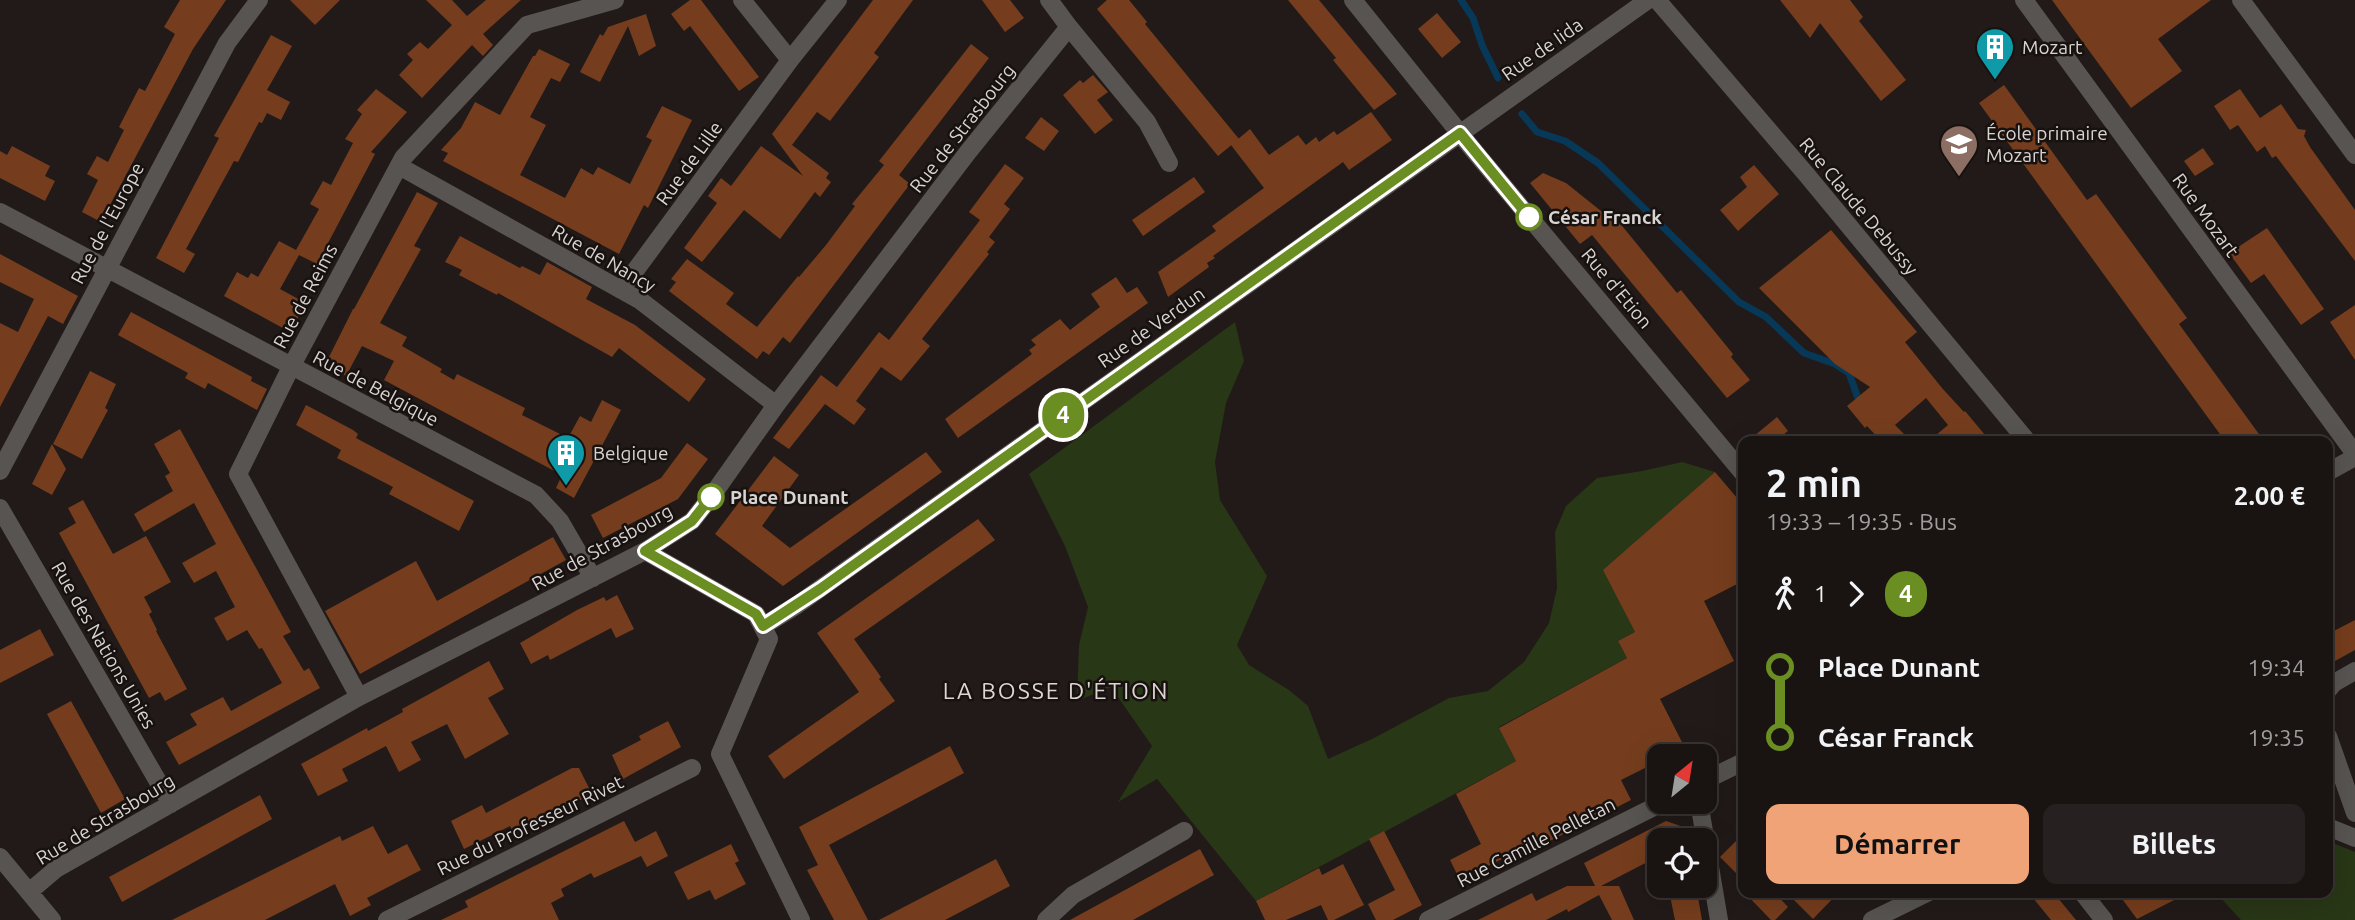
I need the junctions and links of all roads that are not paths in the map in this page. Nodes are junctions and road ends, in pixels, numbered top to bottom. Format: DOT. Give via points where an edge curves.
graph roads {
  1 [pos="259,0"];
  2 [pos="615,0"];
  3 [pos="742,0"];
  4 [pos="838,0"];
  5 [pos="1049,0"];
  6 [pos="1353,0"];
  7 [pos="1648,0"];
  8 [pos="1657,0"];
  9 [pos="2024,0"];
  10 [pos="2241,0"];
  11 [pos="1069,27"];
  12 [pos="790,60"];
  13 [pos="1460,133"];
  14 [pos="2355,155"];
  15 [pos="1169,163"];
  16 [pos="399,166"];
  17 [pos="0,212"];
  18 [pos="107,269"];
  19 [pos="621,290"];
  20 [pos="291,366"];
  21 [pos="776,405"];
  22 [pos="2023,436"];
  23 [pos="7,437"];
  24 [pos="2355,456"];
  25 [pos="1738,467"];
  26 [pos="2333,469"];
  27 [pos="0,471"];
  28 [pos="0,508"];
  29 [pos="645,551"];
  30 [pos="593,578"];
  31 [pos="763,626"];
  32 [pos="2355,671"];
  33 [pos="2333,684"];
  34 [pos="359,697"];
  35 [pos="2333,751"];
  36 [pos="1738,764"];
  37 [pos="692,768"];
  38 [pos="1717,775"];
  39 [pos="171,804"];
  40 [pos="1647,810"];
  41 [pos="1701,814"];
  42 [pos="2355,815"];
  43 [pos="1184,831"];
  44 [pos="2341,832"];
  45 [pos="0,857"];
  46 [pos="29,892"];
  47 [pos="1917,898"];
  48 [pos="2087,898"];
  49 [pos="52,920"];
  50 [pos="387,920"];
  51 [pos="801,920"];
  52 [pos="1046,920"];
  53 [pos="1428,920"];
  54 [pos="1719,920"];
  55 [pos="1872,920"];
  56 [pos="2104,920"];
  1 -- 18 [label="street, Rue de l'Europe" via="227,43"];
  2 -- 16 [label="street, Rue de Reims" via="527,25"];
  3 -- 12 [label="street"];
  4 -- 12 [label="street, Rue de Lille"];
  5 -- 11 [label="street"];
  6 -- 13 [label="street, Rue d'Etion"];
  7 -- 13 [label="street, Rue de Iida"];
  8 -- 22 [label="street, Rue Claude Debussy"];
  9 -- 24 [label="street, Rue Mozart"];
  10 -- 14 [label="street"];
  11 -- 15 [label="street" via="1147,122"];
  11 -- 21 [label="street, Rue de Strasbourg"];
  12 -- 19 [label="street, Rue de Lille"];
  13 -- 25 [label="street, Rue d'Etion"];
  13 -- 31 [label="street, Rue de Verdun"];
  16 -- 19 [label="street, Rue de Nancy"];
  16 -- 20 [label="street, Rue de Reims"];
  17 -- 18 [label="street, Rue de Belgique"];
  18 -- 20 [label="street, Rue de Belgique"];
  18 -- 23 [label="street, Rue de l'Europe"];
  19 -- 21 [label="street, Rue de Nancy"];
  20 -- 30 [label="street, Rue de Belgique" via="536,495 560,521"];
  20 -- 34 [label="street, Rue de Reims" via="238,474"];
  21 -- 29 [label="street, Rue de Strasbourg" via="692,521"];
  23 -- 27 [label="street, Rue de l'Europe"];
  24 -- 26 [label="street"];
  28 -- 39 [label="street, Rue des Nations Unies"];
  29 -- 30 [label="street, Rue de Strasbourg"];
  29 -- 31 [label="street" via="756,614"];
  30 -- 34 [label="street, Rue de Strasbourg"];
  31 -- 51 [label="street" via="769,639 720,754"];
  32 -- 33 [label="street"];
  34 -- 39 [label="street, Rue de Strasbourg"];
  35 -- 42 [label="street"];
  36 -- 38 [label="street"];
  37 -- 50 [label="street, Rue du Professeur Rivet"];
  39 -- 46 [label="street, Rue de Strasbourg" via="56,869"];
  40 -- 53 [label="street, Rue Camille Pelletan"];
  41 -- 54 [label="street"];
  42 -- 44 [label="street"];
  43 -- 52 [label="street" via="1073,895"];
  45 -- 46 [label="street"];
  46 -- 49 [label="street"];
  47 -- 55 [label="street"];
  48 -- 56 [label="street"];
}
